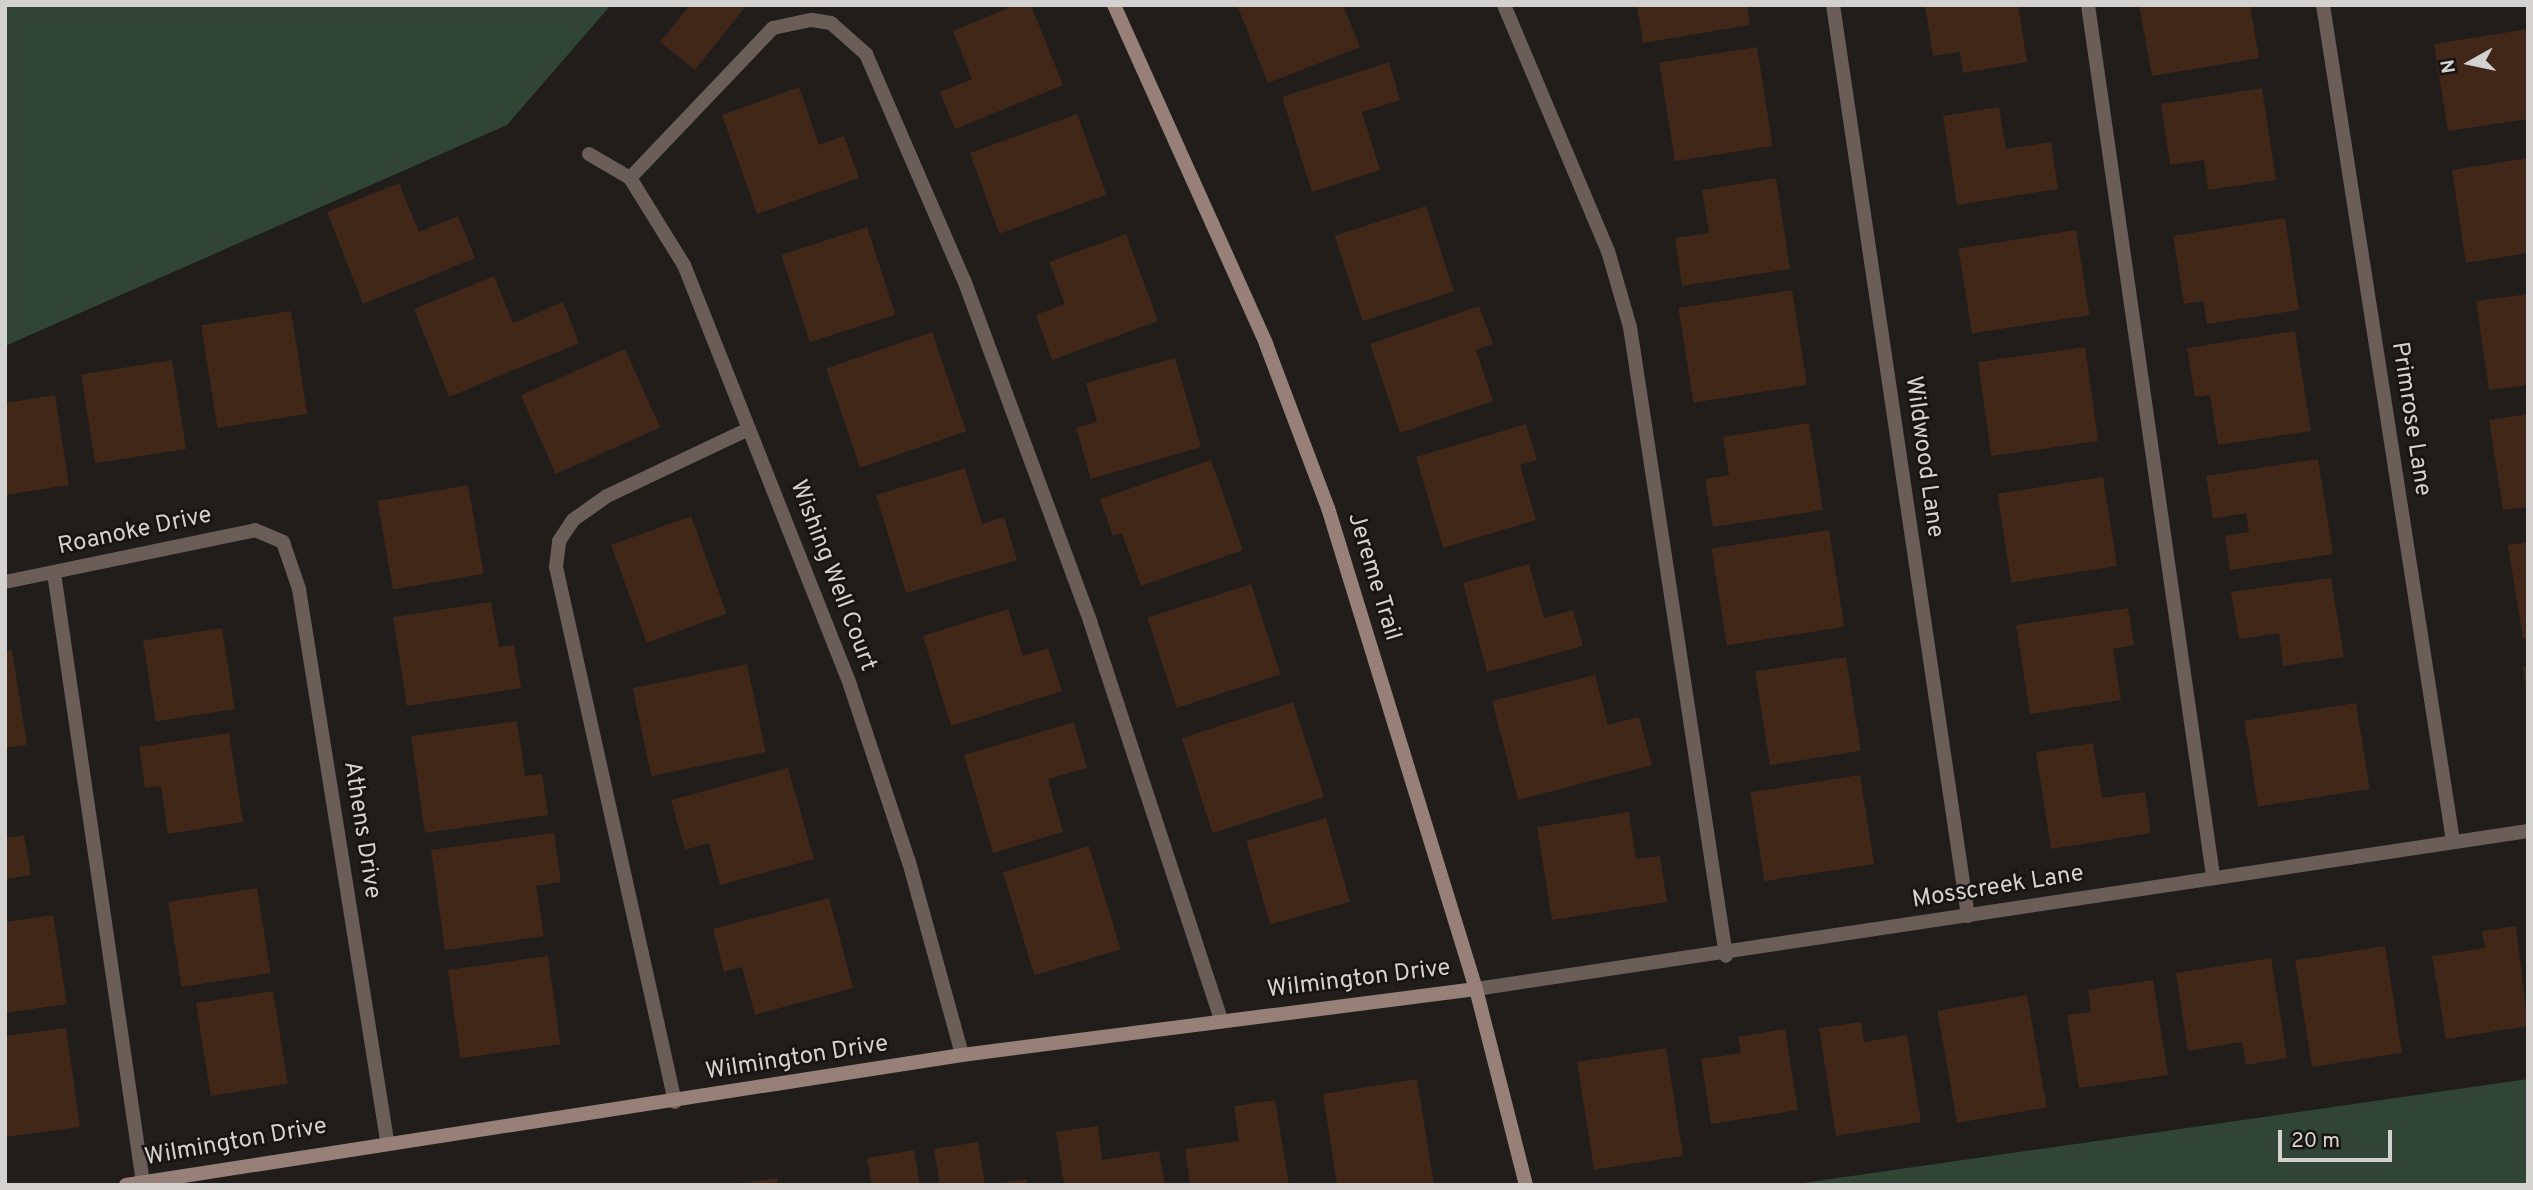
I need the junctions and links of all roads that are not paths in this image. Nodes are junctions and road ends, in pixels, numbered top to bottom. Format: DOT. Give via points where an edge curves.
graph roads {
  1 [pos="1114,5"];
  2 [pos="1504,5"];
  3 [pos="1833,5"];
  4 [pos="2088,5"];
  5 [pos="2322,5"];
  6 [pos="589,154"];
  7 [pos="630,178"];
  8 [pos="749,429"];
  9 [pos="274,533"];
  10 [pos="54,573"];
  11 [pos="5,582"];
  12 [pos="2528,831"];
  13 [pos="2453,841"];
  14 [pos="2213,876"];
  15 [pos="1968,916"];
  16 [pos="1726,956"];
  17 [pos="1476,989"];
  18 [pos="1222,1020"];
  19 [pos="962,1055"];
  20 [pos="675,1102"];
  21 [pos="387,1140"];
  22 [pos="143,1183"];
  23 [pos="126,1185"];
  24 [pos="1526,1185"];
  1 -- 17 [label="street, Jereme Trail" via="1266,344 1328,508"];
  2 -- 16 [label="street" via="1608,251 1630,327"];
  3 -- 15 [label="street, Wildwood Lane"];
  4 -- 14 [label="street"];
  5 -- 13 [label="street, Primrose Lane"];
  6 -- 7 [label="street, Wishing Well Court"];
  7 -- 8 [label="street, Wishing Well Court" via="684,265"];
  7 -- 18 [label="street" via="773,28 812,20 831,23 866,54 964,280 1090,621"];
  8 -- 19 [label="street, Wishing Well Court" via="850,685 909,862"];
  8 -- 20 [label="street" via="607,496 573,520 559,541 556,567"];
  9 -- 10 [label="street, Roanoke Drive" via="236,533"];
  9 -- 21 [label="street, Athens Drive" via="299,589"];
  10 -- 11 [label="street, Roanoke Drive"];
  10 -- 22 [label="street"];
  12 -- 13 [label="street, Mosscreek Lane"];
  13 -- 14 [label="street, Mosscreek Lane"];
  14 -- 15 [label="street, Mosscreek Lane"];
  15 -- 16 [label="street, Mosscreek Lane"];
  16 -- 17 [label="street, Mosscreek Lane"];
  17 -- 18 [label="street, Wilmington Drive"];
  17 -- 24 [label="street, Jereme Trail"];
  18 -- 19 [label="street, Wilmington Drive"];
  19 -- 20 [label="street, Wilmington Drive"];
  20 -- 21 [label="street, Wilmington Drive"];
  21 -- 22 [label="street, Wilmington Drive"];
  22 -- 23 [label="street, Wilmington Drive"];
}
